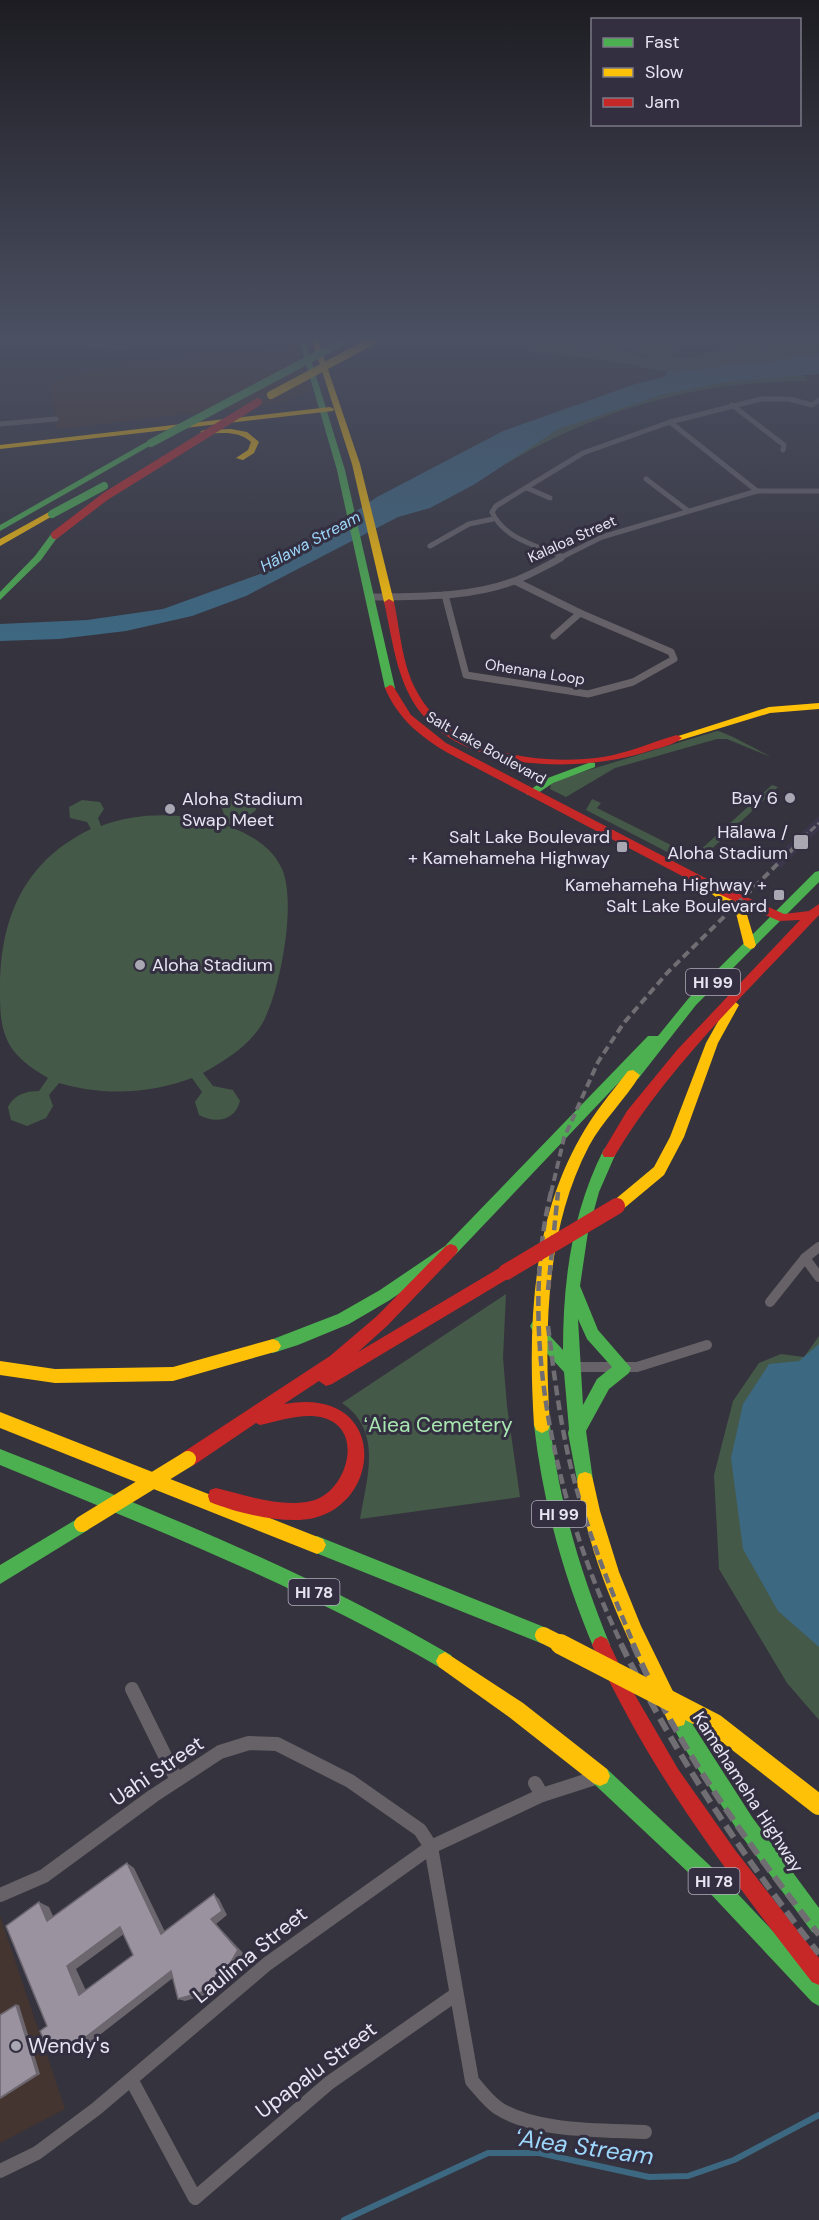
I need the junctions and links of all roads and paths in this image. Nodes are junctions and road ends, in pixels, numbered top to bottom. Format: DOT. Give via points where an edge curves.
graph roads {
  1 [pos="34,444"];
  2 [pos="60,444"];
  3 [pos="151,444"];
  4 [pos="172,444"];
  5 [pos="191,444"];
  6 [pos="254,444"];
  7 [pos="335,444"];
  8 [pos="349,444"];
  9 [pos="609,444"];
  10 [pos="697,444"];
  11 [pos="782,444"];
  12 [pos="0,448"];
  13 [pos="783,450"];
  14 [pos="240,458"];
  15 [pos="646,479"];
  16 [pos="527,488"];
  17 [pos="757,491"];
  18 [pos="819,491"];
  19 [pos="550,498"];
  20 [pos="48,504"];
  21 [pos="687,510"];
  22 [pos="0,518"];
  23 [pos="494,519"];
  24 [pos="0,528"];
  25 [pos="0,543"];
  26 [pos="430,546"];
  27 [pos="561,556"];
  28 [pos="515,581"];
  29 [pos="445,595"];
  30 [pos="0,597"];
  31 [pos="370,597"];
  32 [pos="387,598"];
  33 [pos="580,613"];
  34 [pos="554,636"];
  35 [pos="819,706"];
  36 [pos="615,757"];
  37 [pos="531,793"];
  38 [pos="819,875"];
  39 [pos="707,884"];
  40 [pos="816,911"];
  41 [pos="779,916"];
  42 [pos="750,945"];
  43 [pos="743,984"];
  44 [pos="676,1020"];
  45 [pos="819,1247"];
  46 [pos="447,1252"];
  47 [pos="805,1258"];
  48 [pos="819,1277"];
  49 [pos="572,1282"];
  50 [pos="770,1302"];
  51 [pos="536,1323"];
  52 [pos="707,1345"];
  53 [pos="569,1367"];
  54 [pos="0,1368"];
  55 [pos="622,1368"];
  56 [pos="260,1418"];
  57 [pos="0,1420"];
  58 [pos="576,1433"];
  59 [pos="0,1457"];
  60 [pos="188,1460"];
  61 [pos="176,1488"];
  62 [pos="0,1575"];
  63 [pos="132,1689"];
  64 [pos="600,1776"];
  65 [pos="177,1780"];
  66 [pos="819,1805"];
  67 [pos="431,1847"];
  68 [pos="0,1895"];
  69 [pos="819,1924"];
  70 [pos="819,1975"];
  71 [pos="455,1995"];
  72 [pos="819,1995"];
  73 [pos="132,2081"];
  74 [pos="645,2132"];
  75 [pos="0,2171"];
  1 -- 12 [label="main road"];
  2 -- 12 [label="main road"];
  3 -- 20 [label="main road, bridge"];
  4 -- 20 [label="main road, bridge"];
  5 -- 30 [label="main road, bridge" via="106,496 55,535"];
  6 -- 14 [label="main road"];
  7 -- 31 [label="main road, Salt Lake Boulevard"];
  8 -- 32 [label="main road, Salt Lake Boulevard"];
  9 -- 16 [label="street" via="583,453"];
  10 -- 17 [label="street"];
  11 -- 13 [label="street"];
  15 -- 21 [label="street"];
  16 -- 19 [label="street"];
  16 -- 23 [label="street" via="496,506 492,512"];
  17 -- 18 [label="street, Kalaloa Street"];
  17 -- 21 [label="street, Kalaloa Street"];
  20 -- 22 [label="main road"];
  20 -- 24 [label="main road"];
  20 -- 25 [label="main road"];
  21 -- 27 [label="street, Kalaloa Street" via="602,537"];
  23 -- 26 [label="street" via="469,524"];
  23 -- 27 [label="street" via="503,529"];
  27 -- 28 [label="street, Kalaloa Street"];
  28 -- 29 [label="street, Kalaloa Street"];
  28 -- 33 [label="street, Ohenana Loop"];
  29 -- 32 [label="street, Kalaloa Street"];
  29 -- 33 [label="street, Ohenana Loop" via="466,675 588,694 605,693 674,659 672,652"];
  31 -- 32 [label="street, Kalaloa Street"];
  31 -- 37 [label="main road, Salt Lake Boulevard" via="391,690 407,720 435,742"];
  32 -- 36 [label="main road, Salt Lake Boulevard" via="410,689 433,721 479,748 531,760 560,762"];
  33 -- 34 [label="street"];
  35 -- 36 [label="main road, Salt Lake Boulevard" via="775,708"];
  36 -- 37 [label="main road" via="556,778"];
  37 -- 39 [label="main road, Salt Lake Boulevard"];
  38 -- 41 [label="main road, HI 99"];
  39 -- 41 [label="main road, Salt Lake Boulevard"];
  39 -- 42 [label="main road" via="741,911"];
  40 -- 41 [label="main road, Salt Lake Boulevard" via="795,918"];
  40 -- 43 [label="main road, Kamehameha Highway / HI 99"];
  41 -- 42 [label="main road, HI 99"];
  42 -- 44 [label="main road, HI 99"];
  43 -- 49 [label="main road, Kamehameha Highway / HI 99" via="630,1116 614,1142 586,1209"];
  43 -- 56 [label="main road, bridge" via="712,1043 678,1137 658,1171 617,1206"];
  44 -- 46 [label="main road" via="636,1054"];
  44 -- 51 [label="main road, HI 99" via="616,1095 579,1154 555,1221 540,1283"];
  45 -- 47 [label="street"];
  46 -- 54 [label="main road" via="385,1298 306,1337 173,1374 55,1376"];
  46 -- 60 [label="main road" via="414,1291 336,1361"];
  47 -- 48 [label="street"];
  47 -- 50 [label="street"];
  49 -- 53 [label="main road, Kamehameha Highway / HI 99"];
  49 -- 55 [label="main road" via="589,1333"];
  51 -- 53 [label="main road" via="546,1342"];
  51 -- 70 [label="main road, HI 99" via="539,1401 548,1465 570,1563 595,1635 643,1729 705,1828"];
  52 -- 55 [label="street"];
  53 -- 55 [label="street"];
  53 -- 58 [label="main road, Kamehameha Highway / HI 99"];
  55 -- 58 [label="main road" via="603,1384"];
  56 -- 60 [label="main road"];
  56 -- 61 [label="main road" via="305,1409 335,1414 354,1443 350,1486 329,1504 302,1511"];
  57 -- 61 [label="main road, HI 78"];
  58 -- 69 [label="main road, Kamehameha Highway / HI 99" via="604,1553 632,1630 695,1751 777,1872"];
  59 -- 64 [label="main road, HI 78" via="365,1616 513,1708"];
  60 -- 62 [label="main road, bridge"];
  61 -- 66 [label="main road, HI 78, bridge" via="543,1635 715,1724"];
  63 -- 65 [label="street"];
  64 -- 67 [label="street, Laulima Street" via="538,1789"];
  64 -- 72 [label="main road, HI 78" via="667,1834 751,1918"];
  65 -- 67 [label="street, Uahi Street" via="220,1752 249,1743 277,1744 350,1781 420,1830"];
  65 -- 68 [label="street, Uahi Street" via="44,1876"];
  67 -- 71 [label="street"];
  67 -- 73 [label="street, Laulima Street" via="267,1964"];
  71 -- 73 [label="street, Upapalu Street" via="329,2083 195,2198"];
  71 -- 74 [label="street" via="472,2081 499,2109 538,2122"];
  73 -- 75 [label="street, Laulima Street" via="38,2153"];
}
